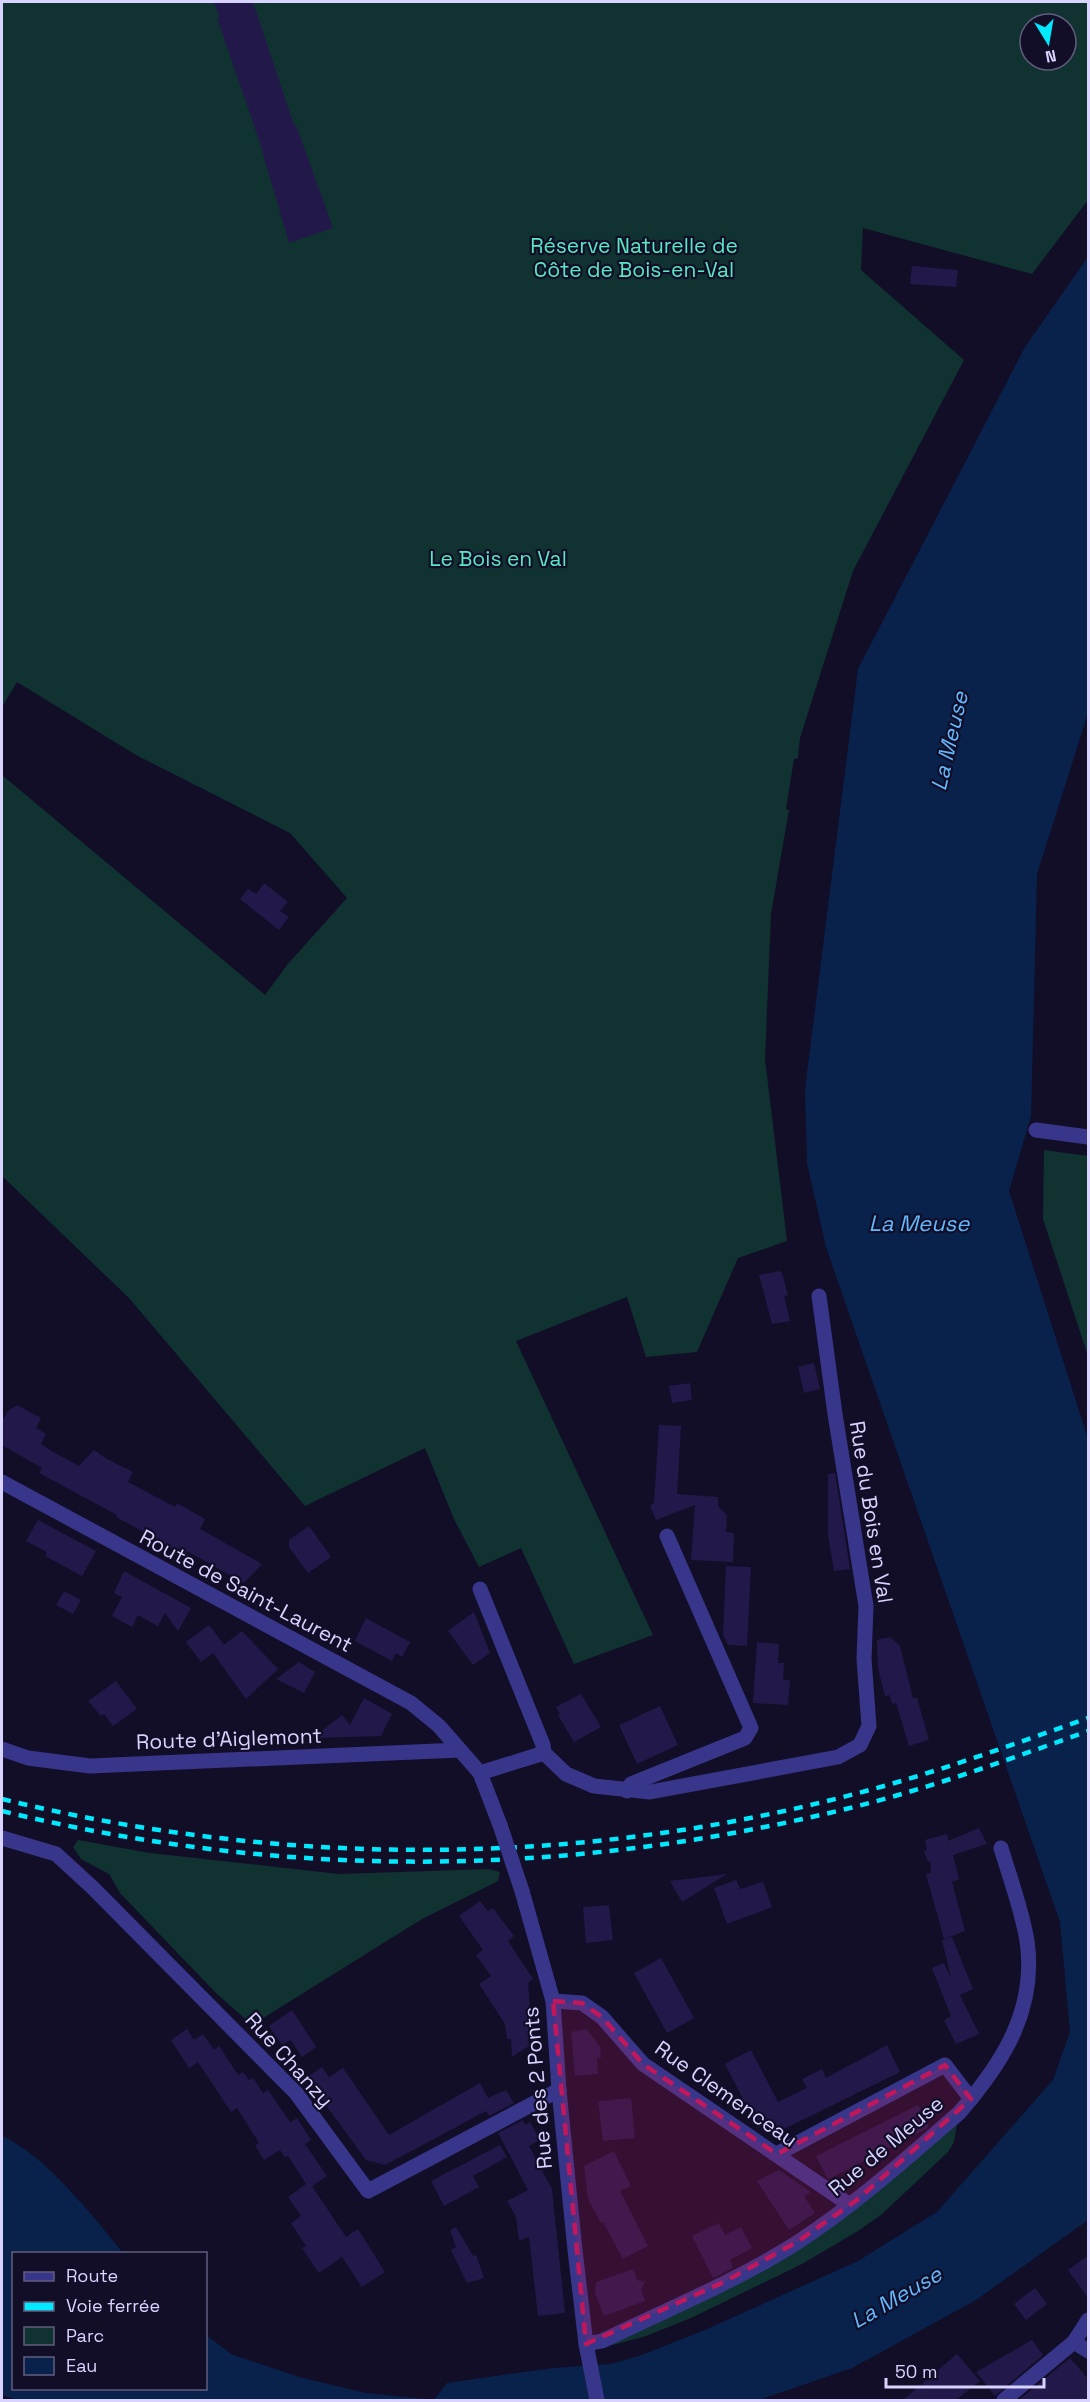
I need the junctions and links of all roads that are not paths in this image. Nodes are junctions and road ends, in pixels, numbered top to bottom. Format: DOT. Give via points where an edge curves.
graph roads {
  1 [pos="1036,1130"];
  2 [pos="1089,1137"];
  3 [pos="819,1296"];
  4 [pos="2,1482"];
  5 [pos="667,1536"];
  6 [pos="480,1589"];
  7 [pos="2,1749"];
  8 [pos="460,1750"];
  9 [pos="544,1753"];
  10 [pos="480,1773"];
  11 [pos="627,1791"];
  12 [pos="2,1838"];
  13 [pos="1001,1848"];
  14 [pos="553,2001"];
  15 [pos="559,2090"];
  16 [pos="971,2099"];
  17 [pos="777,2154"];
  18 [pos="850,2205"];
  19 [pos="1089,2320"];
  20 [pos="1074,2342"];
  21 [pos="587,2349"];
  22 [pos="1089,2351"];
  23 [pos="597,2400"];
  24 [pos="1004,2400"];
  1 -- 2 [label="street"];
  3 -- 11 [label="street, Rue du Bois en Val" via="866,1606 864,1659 869,1726 860,1745 838,1757 650,1792"];
  4 -- 8 [label="street, Route de Saint-Laurent" via="411,1703"];
  5 -- 11 [label="street" via="751,1728 745,1738 631,1784"];
  6 -- 9 [label="street"];
  7 -- 8 [label="street, Route d'Aiglemont" via="28,1758 90,1766"];
  8 -- 10 [label="street, Route de Saint-Laurent"];
  9 -- 10 [label="street"];
  9 -- 11 [label="street, Rue du Bois en Val" via="566,1774 594,1785"];
  10 -- 14 [label="street, Rue des 2 Ponts, bridge" via="522,1891"];
  12 -- 15 [label="street, Rue Chanzy" via="56,1854 92,1887 296,2093 368,2191"];
  13 -- 16 [label="street, Rue de Meuse" via="1027,1941 1024,2007 1014,2036"];
  14 -- 15 [label="street, Rue des 2 Ponts"];
  14 -- 17 [label="street, Rue Clemenceau" via="582,2003 602,2017 643,2064"];
  15 -- 21 [label="street, Rue des 2 Ponts"];
  16 -- 17 [label="street" via="945,2065"];
  16 -- 18 [label="street, Rue de Meuse"];
  17 -- 18 [label="street, Rue Clemenceau"];
  18 -- 21 [label="street, Rue de Meuse" via="797,2242 724,2282"];
  19 -- 20 [label="street"];
  20 -- 22 [label="street"];
  20 -- 24 [label="street"];
  21 -- 23 [label="street, Rue des 2 Ponts"];
}
